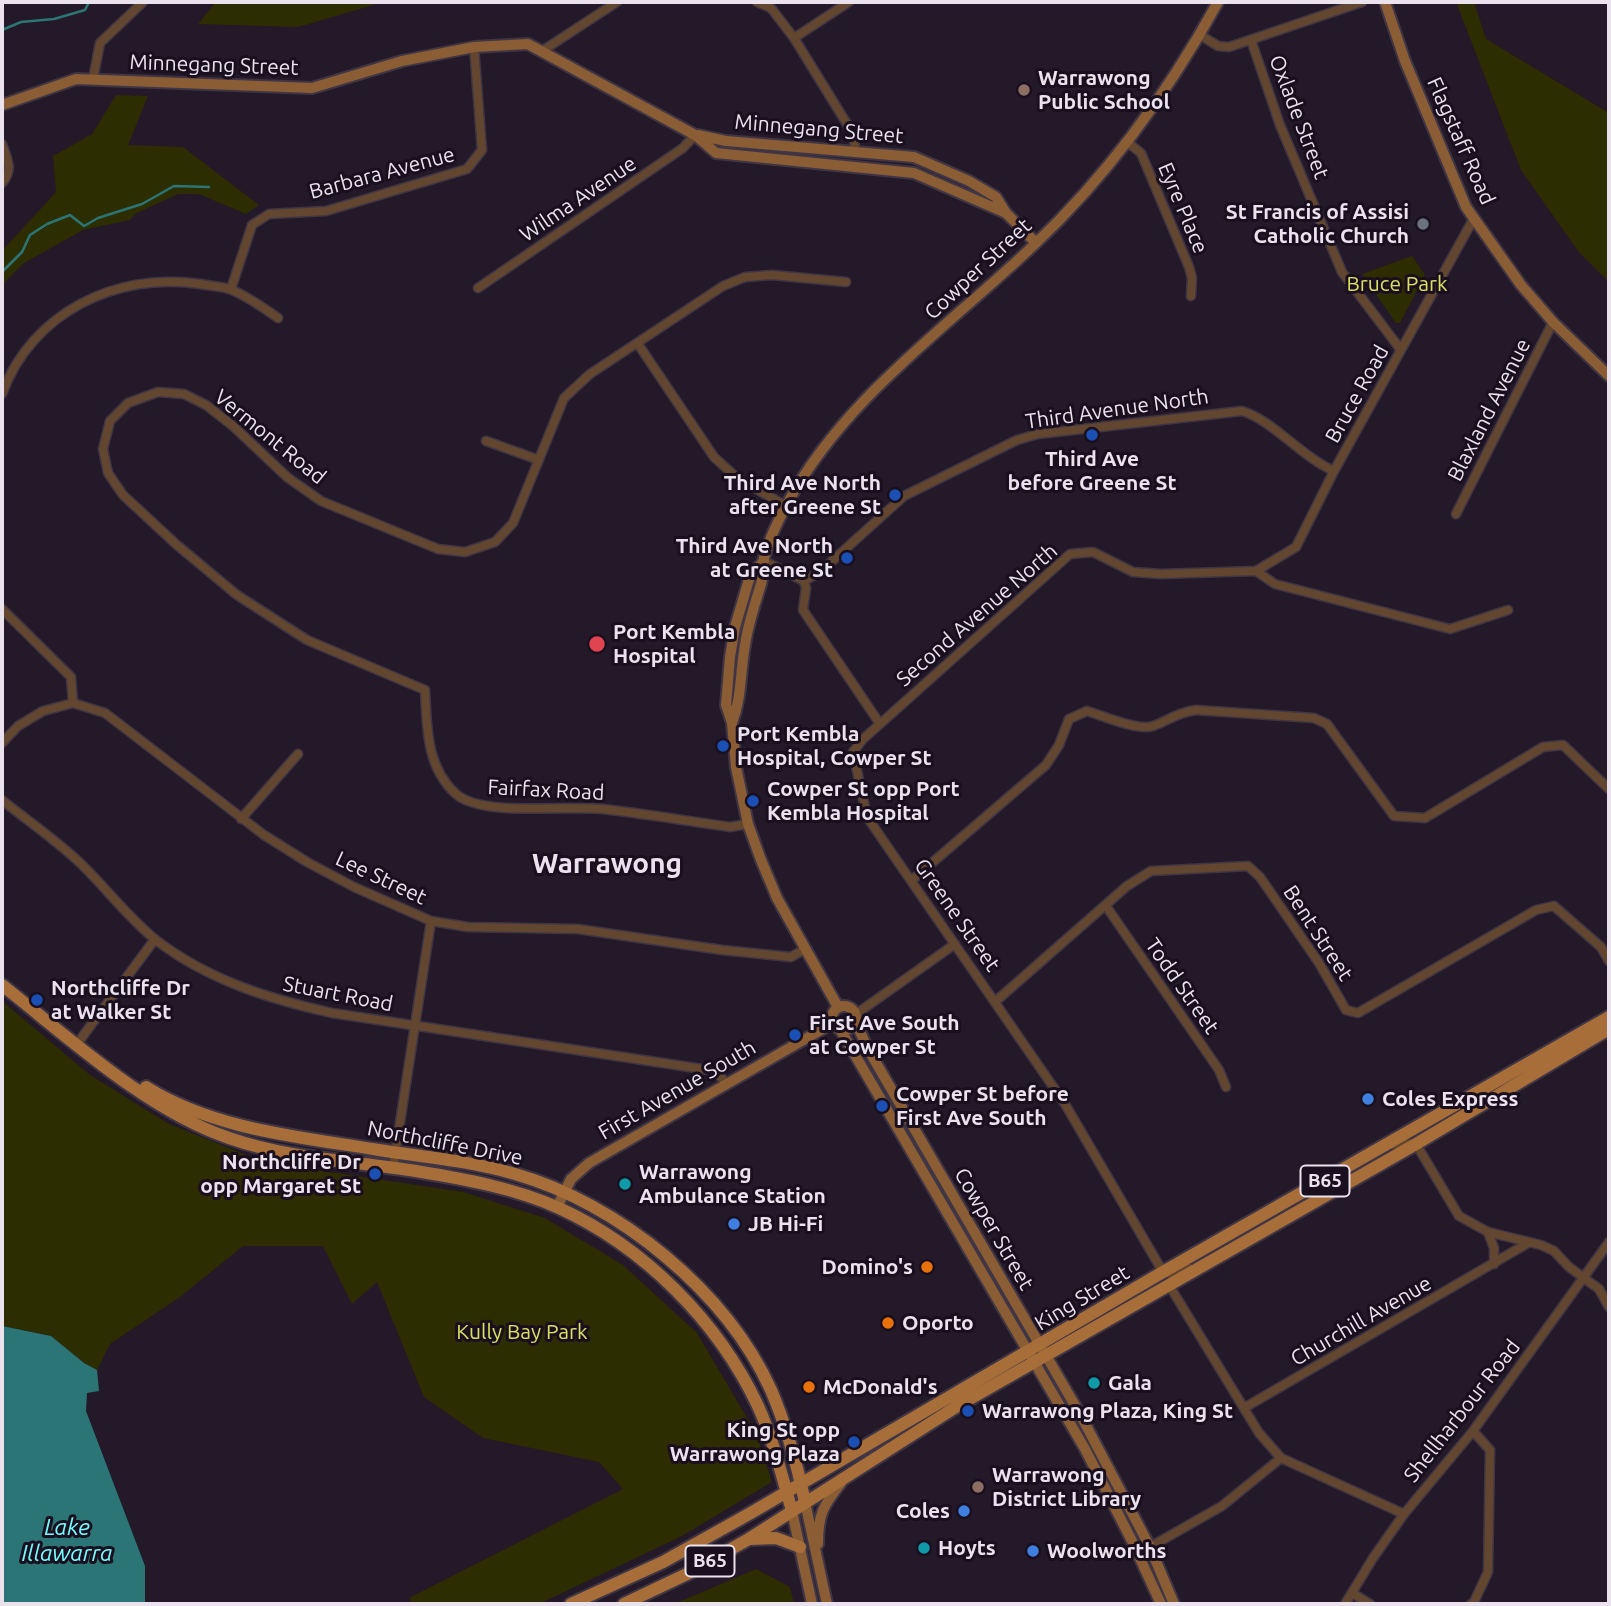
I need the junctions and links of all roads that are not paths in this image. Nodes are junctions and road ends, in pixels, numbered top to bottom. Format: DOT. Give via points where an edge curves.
graph roads {
  1 [pos="143,2"];
  2 [pos="617,2"];
  3 [pos="757,2"];
  4 [pos="849,2"];
  5 [pos="1218,2"];
  6 [pos="1362,2"];
  7 [pos="1385,2"];
  8 [pos="1200,35"];
  9 [pos="793,38"];
  10 [pos="1251,40"];
  11 [pos="474,47"];
  12 [pos="542,51"];
  13 [pos="93,79"];
  14 [pos="2,105"];
  15 [pos="695,135"];
  16 [pos="1127,142"];
  17 [pos="2,144"];
  18 [pos="856,151"];
  19 [pos="2,183"];
  20 [pos="1006,213"];
  21 [pos="1474,218"];
  22 [pos="1036,243"];
  23 [pos="846,282"];
  24 [pos="478,288"];
  25 [pos="231,289"];
  26 [pos="1191,296"];
  27 [pos="278,318"];
  28 [pos="1553,322"];
  29 [pos="638,344"];
  30 [pos="1401,350"];
  31 [pos="1609,376"];
  32 [pos="2,394"];
  33 [pos="486,441"];
  34 [pos="539,460"];
  35 [pos="1334,471"];
  36 [pos="786,506"];
  37 [pos="1457,514"];
  38 [pos="764,561"];
  39 [pos="1256,571"];
  40 [pos="804,581"];
  41 [pos="2,608"];
  42 [pos="1508,610"];
  43 [pos="748,626"];
  44 [pos="730,657"];
  45 [pos="741,683"];
  46 [pos="425,690"];
  47 [pos="72,702"];
  48 [pos="732,723"];
  49 [pos="880,724"];
  50 [pos="2,743"];
  51 [pos="298,754"];
  52 [pos="1609,789"];
  53 [pos="2,800"];
  54 [pos="242,819"];
  55 [pos="748,824"];
  56 [pos="912,880"];
  57 [pos="1106,906"];
  58 [pos="431,920"];
  59 [pos="155,939"];
  60 [pos="955,944"];
  61 [pos="805,949"];
  62 [pos="1609,961"];
  63 [pos="2,985"];
  64 [pos="996,1000"];
  65 [pos="838,1007"];
  66 [pos="1609,1017"];
  67 [pos="856,1018"];
  68 [pos="413,1026"];
  69 [pos="837,1027"];
  70 [pos="1609,1028"];
  71 [pos="77,1044"];
  72 [pos="727,1084"];
  73 [pos="1226,1087"];
  74 [pos="1416,1144"];
  75 [pos="1387,1146"];
  76 [pos="396,1152"];
  77 [pos="393,1168"];
  78 [pos="564,1191"];
  79 [pos="557,1207"];
  80 [pos="1489,1232"];
  81 [pos="1528,1242"];
  82 [pos="1609,1242"];
  83 [pos="1494,1264"];
  84 [pos="1198,1269"];
  85 [pos="1163,1272"];
  86 [pos="1583,1277"];
  87 [pos="1169,1285"];
  88 [pos="1609,1307"];
  89 [pos="1044,1350"];
  90 [pos="1031,1357"];
  91 [pos="1244,1408"];
  92 [pos="1473,1431"];
  93 [pos="1281,1458"];
  94 [pos="847,1476"];
  95 [pos="801,1482"];
  96 [pos="787,1491"];
  97 [pos="805,1502"];
  98 [pos="792,1511"];
  99 [pos="1404,1514"];
  100 [pos="747,1540"];
  101 [pos="800,1547"];
  102 [pos="1150,1547"];
  103 [pos="817,1560"];
  104 [pos="1352,1593"];
  105 [pos="571,1604"];
  106 [pos="624,1604"];
  107 [pos="812,1604"];
  108 [pos="827,1604"];
  109 [pos="1161,1604"];
  110 [pos="1174,1604"];
  111 [pos="1345,1604"];
  112 [pos="1370,1604"];
  113 [pos="1471,1604"];
  1 -- 13 [label="street" via="100,43"];
  2 -- 12 [label="street"];
  3 -- 9 [label="street" via="771,8"];
  4 -- 9 [label="street"];
  5 -- 8 [label="main road, Cowper Street"];
  6 -- 10 [label="street"];
  7 -- 21 [label="main road, Flagstaff Road" via="1430,123"];
  8 -- 10 [label="street" via="1224,47"];
  8 -- 16 [label="main road, Cowper Street"];
  9 -- 18 [label="street" via="852,132"];
  10 -- 30 [label="street, Oxlade Street" via="1280,125 1342,272"];
  11 -- 12 [label="main road, Minnegang Street" via="528,44"];
  11 -- 13 [label="main road, Minnegang Street" via="402,61 312,88"];
  11 -- 25 [label="street, Barbara Avenue" via="482,149 467,169 326,211 269,214 252,225"];
  12 -- 15 [label="main road, Minnegang Street"];
  13 -- 14 [label="main road, Minnegang Street" via="76,79"];
  15 -- 18 [label="main road, Minnegang Street"];
  15 -- 20 [label="main road, Minnegang Street" via="716,153 914,173"];
  15 -- 24 [label="street, Wilma Avenue" via="683,148"];
  16 -- 22 [label="main road, Cowper Street"];
  16 -- 26 [label="street, Eyre Place" via="1141,153 1189,267"];
  17 -- 19 [label="street" via="9,166"];
  18 -- 20 [label="main road, Minnegang Street" via="914,157 996,197"];
  20 -- 22 [label="main road, Minnegang Street"];
  21 -- 28 [label="main road, Flagstaff Road"];
  21 -- 30 [label="street, Bruce Road"];
  22 -- 36 [label="main road, Cowper Street" via="857,406"];
  23 -- 29 [label="street, Vermont Road" via="745,277 723,286"];
  25 -- 27 [label="street"];
  25 -- 32 [label="street" via="148,281 98,296 68,310 35,337"];
  28 -- 31 [label="main road, Flagstaff Road"];
  28 -- 37 [label="street, Blaxland Avenue"];
  29 -- 34 [label="street, Vermont Road" via="590,374 564,398"];
  29 -- 36 [label="street" via="714,457 737,478"];
  30 -- 35 [label="street, Bruce Road"];
  33 -- 34 [label="street"];
  34 -- 46 [label="street, Vermont Road" via="513,523 495,542 465,552 438,549 321,501 233,426 184,394 158,392 128,403 110,421 103,449 107,473 123,495 177,545 237,595 307,640"];
  35 -- 39 [label="street, Bruce Road" via="1296,547"];
  35 -- 40 [label="street, Third Avenue North" via="1242,411 1038,434 904,496 820,572"];
  36 -- 38 [label="main road, Cowper Street"];
  38 -- 40 [label="street"];
  38 -- 43 [label="main road, Cowper Street"];
  38 -- 44 [label="main road, Cowper Street" via="750,576"];
  39 -- 42 [label="street, Second Avenue North" via="1275,584 1436,627 1450,629"];
  39 -- 49 [label="street, Second Avenue North" via="1133,572 1093,551 1070,554"];
  40 -- 49 [label="street" via="803,610"];
  41 -- 47 [label="street" via="71,677"];
  43 -- 44 [label="main road"];
  43 -- 45 [label="main road, Cowper Street"];
  44 -- 45 [label="main road"];
  44 -- 48 [label="main road, Cowper Street" via="726,705"];
  45 -- 48 [label="main road, Cowper Street"];
  46 -- 55 [label="street, Fairfax Road" via="431,756 444,780 472,803 600,808 730,827"];
  47 -- 50 [label="street" via="43,711"];
  47 -- 54 [label="street, Lee Street" via="105,713"];
  48 -- 55 [label="main road, Cowper Street"];
  49 -- 56 [label="street, Greene Street" via="853,752 867,817"];
  51 -- 54 [label="street"];
  52 -- 56 [label="street" via="1563,745 1543,747 1425,818 1394,816 1327,724 1314,718 1196,710 1142,727 1087,711 1069,719 1046,765"];
  53 -- 59 [label="street, Stuart Road" via="76,859"];
  54 -- 58 [label="street, Lee Street" via="307,862"];
  55 -- 61 [label="main road, Cowper Street"];
  56 -- 60 [label="street, Greene Street"];
  57 -- 62 [label="street, Bent Street" via="1151,871 1248,866 1319,963 1346,1010 1358,1013 1536,910 1554,906 1601,947"];
  57 -- 64 [label="street, Bent Street"];
  57 -- 73 [label="street, Todd Street" via="1219,1070"];
  58 -- 61 [label="street, Lee Street" via="468,927 578,929 791,957"];
  58 -- 68 [label="street"];
  59 -- 68 [label="street, Stuart Road" via="233,985 280,1002"];
  59 -- 71 [label="street"];
  60 -- 64 [label="street, Greene Street"];
  60 -- 67 [label="street"];
  61 -- 65 [label="main road, Cowper Street"];
  63 -- 71 [label="main road, Northcliffe Drive"];
  64 -- 85 [label="street, Greene Street" via="1065,1104"];
  65 -- 67 [label="main road" via="850,1007"];
  65 -- 69 [label="main road" via="833,1013"];
  66 -- 75 [label="main road, King Street / B65"];
  67 -- 69 [label="main road" via="852,1029"];
  67 -- 89 [label="main road, Cowper Street" via="868,1049"];
  68 -- 72 [label="street, Stuart Road" via="709,1070"];
  68 -- 76 [label="street"];
  69 -- 72 [label="main road, First Avenue South"];
  69 -- 90 [label="main road, Cowper Street"];
  70 -- 74 [label="main road, King Street / B65"];
  71 -- 76 [label="main road, Northcliffe Drive" via="154,1092 206,1115 266,1132"];
  71 -- 77 [label="main road, Northcliffe Drive" via="151,1100 227,1138 270,1151"];
  72 -- 78 [label="main road, First Avenue South" via="589,1163"];
  74 -- 75 [label="street"];
  74 -- 80 [label="street" via="1459,1216"];
  74 -- 84 [label="main road, King Street / B65"];
  75 -- 85 [label="main road, King Street / B65"];
  76 -- 77 [label="street"];
  76 -- 78 [label="main road, Northcliffe Drive" via="515,1174"];
  77 -- 79 [label="main road, Northcliffe Drive" via="487,1184"];
  78 -- 79 [label="main road, First Avenue South"];
  78 -- 95 [label="main road, Northcliffe Drive" via="624,1224 690,1279 729,1322 771,1391"];
  79 -- 96 [label="main road, Northcliffe Drive" via="601,1229 626,1248 706,1322 758,1406"];
  80 -- 81 [label="street"];
  80 -- 83 [label="street"];
  81 -- 83 [label="street, Churchill Avenue"];
  81 -- 86 [label="street" via="1554,1251"];
  82 -- 86 [label="street, Shellharbour Road"];
  83 -- 91 [label="street, Churchill Avenue"];
  84 -- 85 [label="street"];
  84 -- 87 [label="main road, King Street / B65"];
  85 -- 89 [label="main road, King Street / B65"];
  86 -- 88 [label="street" via="1599,1289"];
  86 -- 92 [label="street, Shellharbour Road"];
  87 -- 89 [label="main road, King Street / B65"];
  87 -- 91 [label="street"];
  89 -- 90 [label="main road, King Street / B65"];
  89 -- 102 [label="main road, Cowper Street"];
  90 -- 94 [label="main road, King Street / B65"];
  90 -- 95 [label="main road, King Street / B65"];
  90 -- 109 [label="main road, Cowper Street" via="1107,1490"];
  91 -- 93 [label="street"];
  92 -- 99 [label="street, Shellharbour Road"];
  92 -- 113 [label="street" via="1490,1450 1488,1572"];
  93 -- 99 [label="street"];
  93 -- 102 [label="street" via="1222,1506"];
  94 -- 97 [label="main road, King Street / B65"];
  94 -- 103 [label="main road" via="821,1510"];
  95 -- 96 [label="main road, King Street / B65"];
  95 -- 97 [label="main road, Northcliffe Drive"];
  96 -- 98 [label="main road, Northcliffe Drive"];
  96 -- 105 [label="main road, King Street / B65" via="663,1562"];
  97 -- 98 [label="main road, King Street / B65"];
  97 -- 103 [label="main road, Northcliffe Drive"];
  98 -- 100 [label="main road, King Street / B65"];
  98 -- 101 [label="main road, Northcliffe Drive"];
  99 -- 104 [label="street, Shellharbour Road"];
  100 -- 101 [label="main road" via="776,1538"];
  100 -- 106 [label="main road, King Street / B65"];
  101 -- 107 [label="main road, Northcliffe Drive"];
  102 -- 110 [label="main road, Cowper Street"];
  103 -- 108 [label="main road, Northcliffe Drive"];
  104 -- 111 [label="street, Shellharbour Road"];
  104 -- 112 [label="street"];
}
